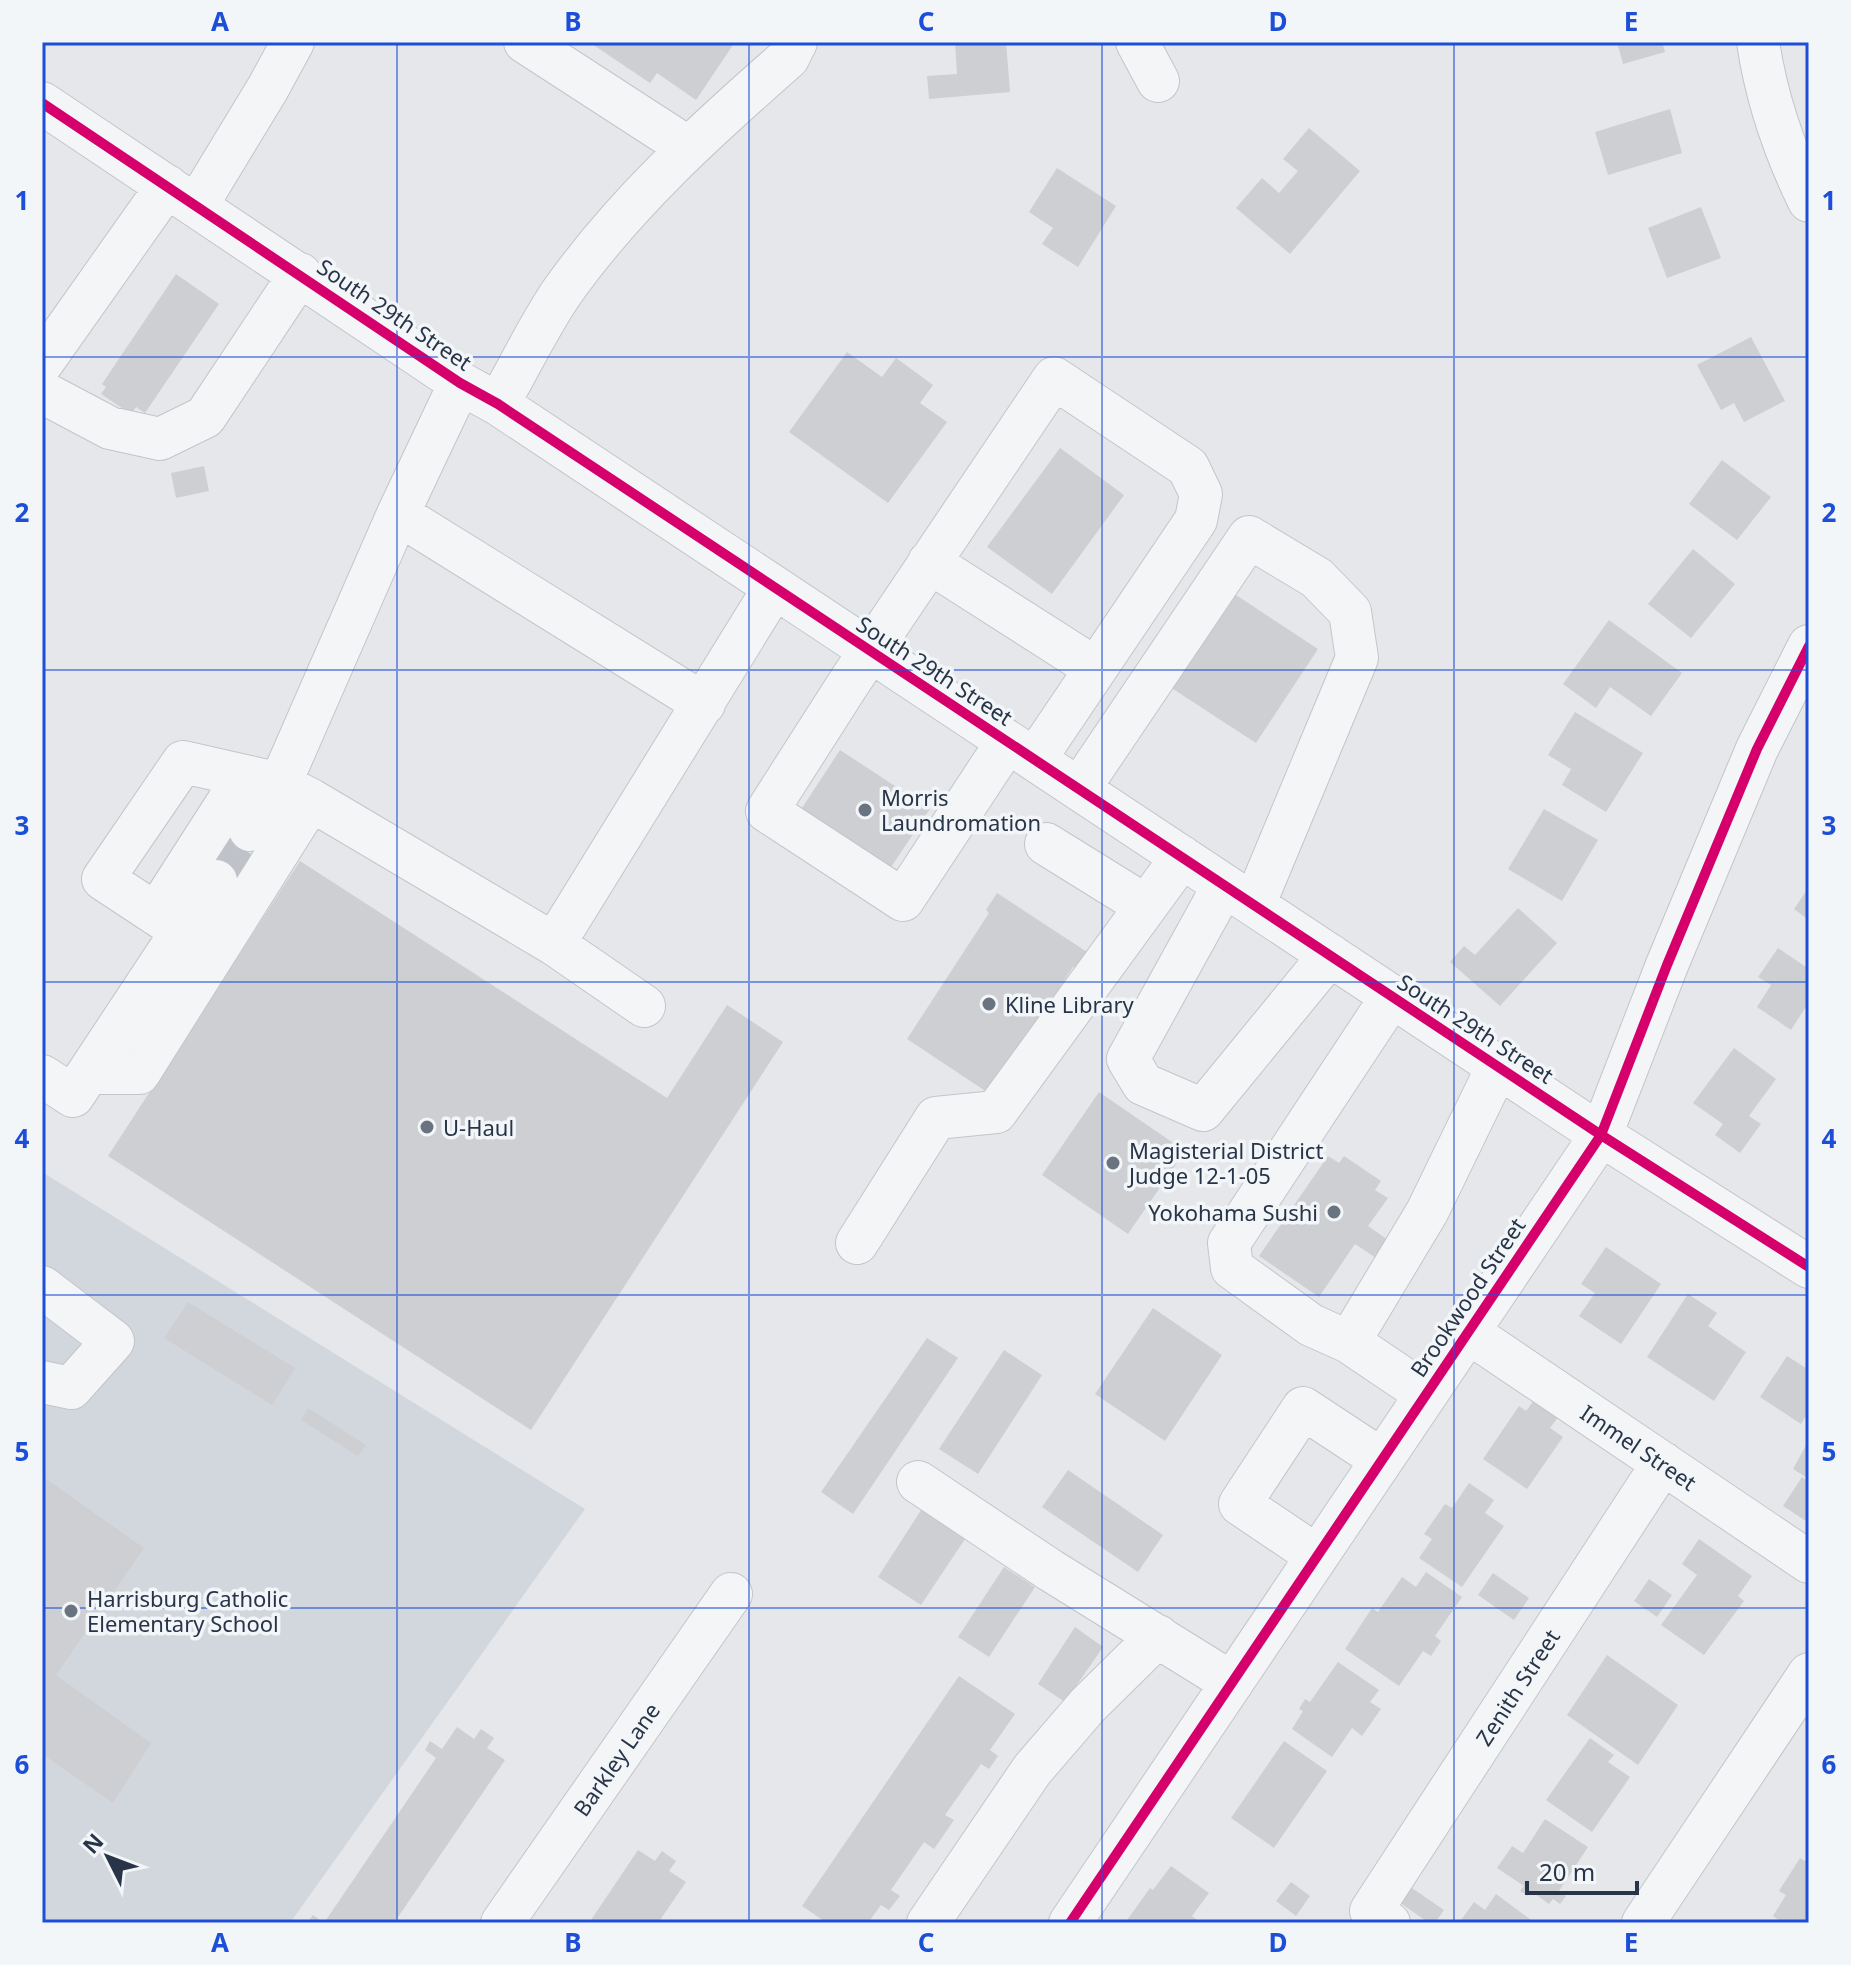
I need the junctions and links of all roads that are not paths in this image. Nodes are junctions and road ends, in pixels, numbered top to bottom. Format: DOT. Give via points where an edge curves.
graph roads {
  1 [pos="293,42"];
  2 [pos="525,42"];
  3 [pos="796,42"];
  4 [pos="1137,42"];
  5 [pos="1758,42"];
  6 [pos="1158,81"];
  7 [pos="42,103"];
  8 [pos="687,147"];
  9 [pos="182,195"];
  10 [pos="1809,201"];
  11 [pos="300,274"];
  12 [pos="42,363"];
  13 [pos="460,383"];
  14 [pos="42,392"];
  15 [pos="498,404"];
  16 [pos="398,514"];
  17 [pos="929,562"];
  18 [pos="774,588"];
  19 [pos="1809,646"];
  20 [pos="870,651"];
  21 [pos="1095,668"];
  22 [pos="704,704"];
  23 [pos="1021,750"];
  24 [pos="278,787"];
  25 [pos="1079,789"];
  26 [pos="250,830"];
  27 [pos="1046,844"];
  28 [pos="1182,857"];
  29 [pos="216,881"];
  30 [pos="1239,895"];
  31 [pos="1146,906"];
  32 [pos="184,933"];
  33 [pos="554,944"];
  34 [pos="1330,955"];
  35 [pos="1392,996"];
  36 [pos="644,1006"];
  37 [pos="1498,1066"];
  38 [pos="42,1076"];
  39 [pos="1601,1135"];
  40 [pos="857,1243"];
  41 [pos="1809,1267"];
  42 [pos="42,1287"];
  43 [pos="1468,1332"];
  44 [pos="1349,1342"];
  45 [pos="42,1382"];
  46 [pos="1426,1394"];
  47 [pos="1382,1460"];
  48 [pos="1663,1463"];
  49 [pos="918,1482"];
  50 [pos="1317,1556"];
  51 [pos="1809,1562"];
  52 [pos="731,1594"];
  53 [pos="1158,1636"];
  54 [pos="1809,1674"];
  55 [pos="1232,1683"];
  56 [pos="1380,1917"];
  57 [pos="502,1923"];
  58 [pos="928,1923"];
  59 [pos="1070,1923"];
  60 [pos="1643,1923"];
  1 -- 9 [label="street" via="268,88"];
  2 -- 8 [label="street"];
  3 -- 8 [label="street" via="788,58"];
  4 -- 6 [label="street"];
  5 -- 10 [label="street" via="1793,168"];
  7 -- 9 [label="street, South 29th Street"];
  8 -- 15 [label="street" via="561,293"];
  9 -- 11 [label="street, South 29th Street"];
  9 -- 12 [label="street"];
  11 -- 13 [label="street, South 29th Street"];
  11 -- 14 [label="street" via="205,417 160,439 110,428"];
  13 -- 15 [label="street, South 29th Street"];
  13 -- 16 [label="street"];
  15 -- 18 [label="street, South 29th Street"];
  16 -- 22 [label="street"];
  16 -- 24 [label="street"];
  17 -- 20 [label="street"];
  17 -- 21 [label="street"];
  17 -- 21 [label="street" via="1054,378 1188,467 1201,494 1196,520"];
  18 -- 20 [label="street, South 29th Street"];
  18 -- 22 [label="street"];
  19 -- 39 [label="street, Brookwood Street" via="1757,749"];
  20 -- 23 [label="street, South 29th Street"];
  20 -- 23 [label="street" via="767,811 890,892 903,900"];
  21 -- 23 [label="street"];
  22 -- 33 [label="street"];
  23 -- 25 [label="street, South 29th Street"];
  24 -- 26 [label="street"];
  24 -- 32 [label="street"];
  24 -- 32 [label="street"];
  24 -- 32 [label="street" via="183,762 103,879"];
  24 -- 33 [label="street"];
  25 -- 28 [label="street, South 29th Street"];
  25 -- 30 [label="street" via="1249,537 1317,578 1350,612 1357,658"];
  27 -- 31 [label="street"];
  28 -- 30 [label="street, South 29th Street"];
  28 -- 31 [label="street"];
  29 -- 32 [label="street"];
  30 -- 34 [label="street, South 29th Street"];
  30 -- 34 [label="street" via="1128,1059 1143,1084 1203,1110"];
  31 -- 40 [label="street" via="996,1112 936,1118"];
  32 -- 38 [label="street" via="73,1096"];
  33 -- 36 [label="street"];
  34 -- 35 [label="street, South 29th Street"];
  35 -- 37 [label="street, South 29th Street"];
  35 -- 44 [label="street" via="1229,1243 1232,1268 1311,1325"];
  37 -- 39 [label="street, South 29th Street"];
  37 -- 44 [label="street" via="1427,1212"];
  39 -- 41 [label="street, South 29th Street"];
  39 -- 43 [label="street, Brookwood Street"];
  42 -- 45 [label="street" via="113,1341 71,1388"];
  43 -- 46 [label="street, Brookwood Street"];
  43 -- 48 [label="street, Immel Street"];
  44 -- 46 [label="street"];
  46 -- 47 [label="street, Brookwood Street"];
  47 -- 50 [label="street, Brookwood Street"];
  47 -- 50 [label="street" via="1303,1408 1240,1504"];
  48 -- 51 [label="street, Immel Street"];
  48 -- 56 [label="street, Zenith Street"];
  49 -- 53 [label="street"];
  50 -- 55 [label="street, Brookwood Street"];
  52 -- 57 [label="street, Barkley Lane"];
  53 -- 55 [label="street"];
  53 -- 58 [label="street" via="1032,1770"];
  54 -- 60 [label="street"];
  55 -- 59 [label="street, Brookwood Street"];
}
